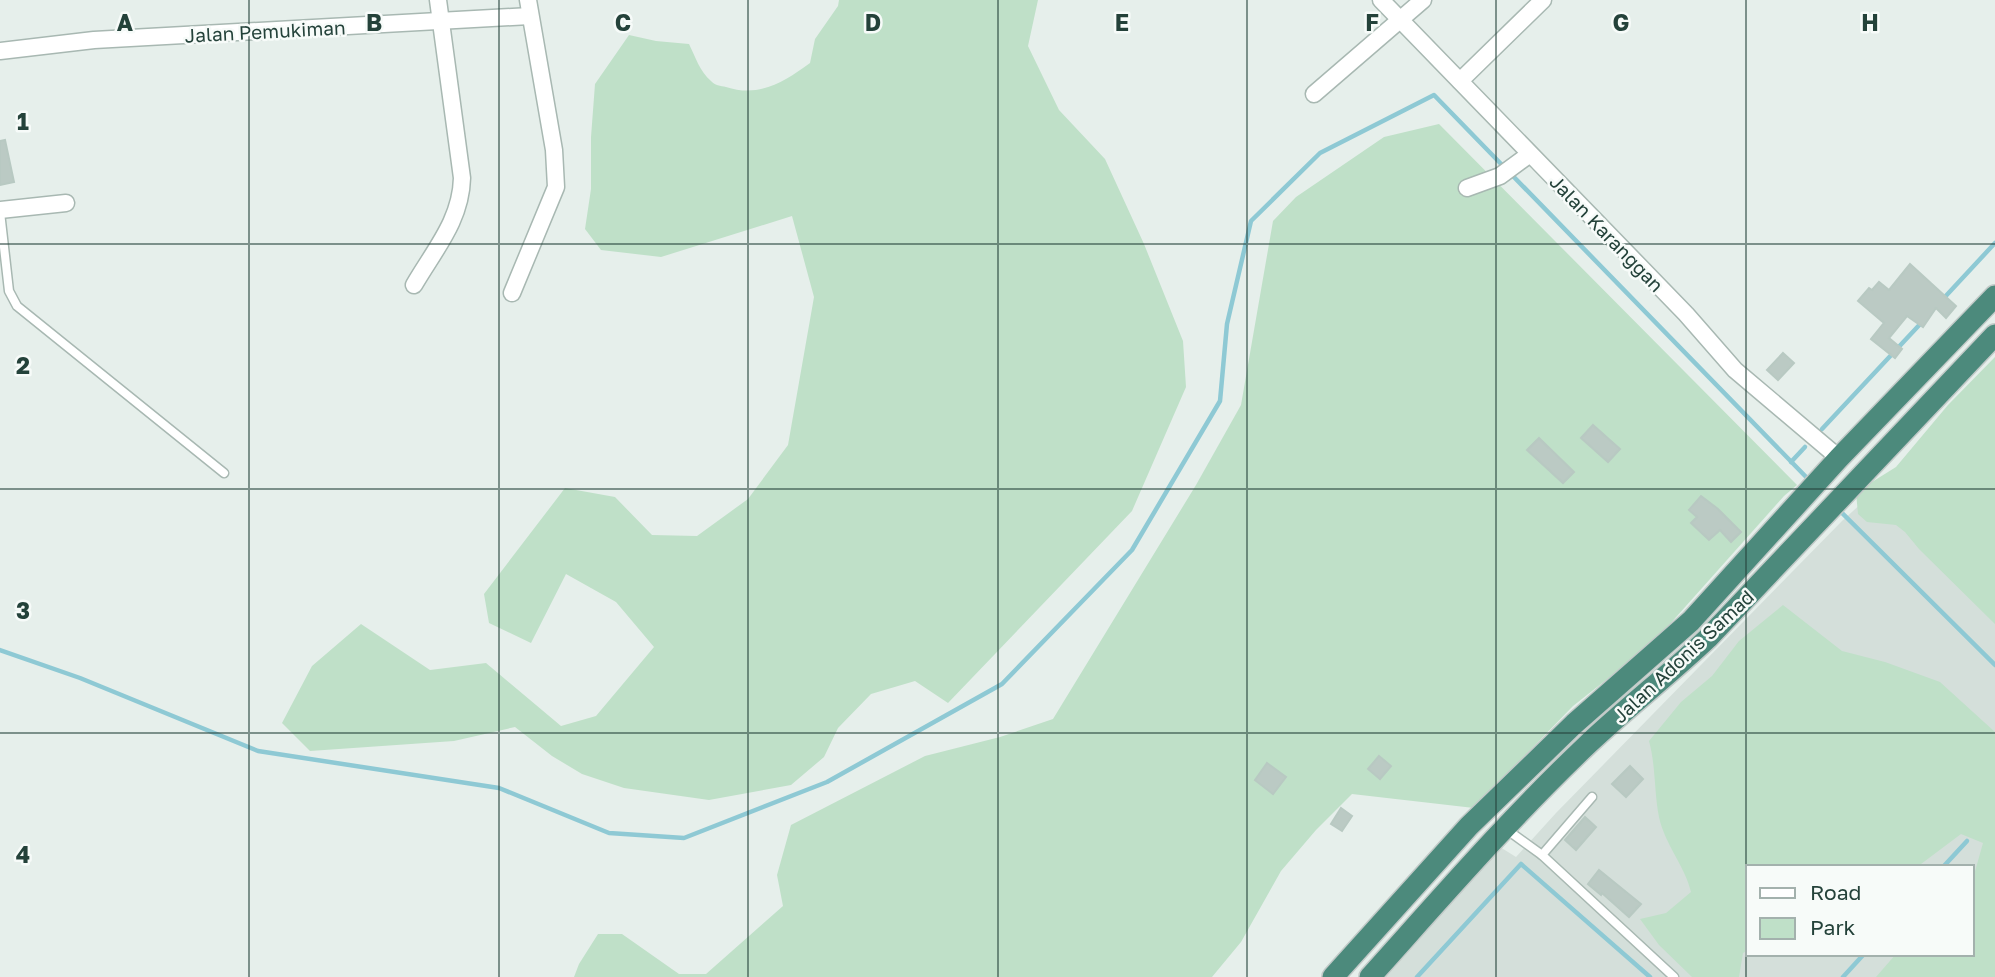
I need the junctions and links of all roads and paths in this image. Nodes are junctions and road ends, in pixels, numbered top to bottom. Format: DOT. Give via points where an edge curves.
graph roads {
  1 [pos="438,0"];
  2 [pos="1381,0"];
  3 [pos="1423,0"];
  4 [pos="1543,0"];
  5 [pos="529,8"];
  6 [pos="441,19"];
  7 [pos="1399,19"];
  8 [pos="0,51"];
  9 [pos="1460,81"];
  10 [pos="1314,94"];
  11 [pos="1530,155"];
  12 [pos="1467,188"];
  13 [pos="66,203"];
  14 [pos="0,211"];
  15 [pos="414,285"];
  16 [pos="512,293"];
  17 [pos="1995,296"];
  18 [pos="1995,335"];
  19 [pos="1836,462"];
  20 [pos="224,473"];
  21 [pos="1597,706"];
  22 [pos="1613,723"];
  23 [pos="1592,797"];
  24 [pos="1504,828"];
  25 [pos="1542,855"];
  26 [pos="1333,977"];
  27 [pos="1370,977"];
  28 [pos="1674,977"];
  1 -- 6 [label="street"];
  2 -- 7 [label="street, Jalan Karanggan"];
  3 -- 7 [label="street"];
  4 -- 9 [label="street"];
  5 -- 6 [label="street, Jalan Pemukiman"];
  5 -- 16 [label="street" via="554,150 556,187"];
  6 -- 8 [label="street, Jalan Pemukiman" via="94,40"];
  6 -- 15 [label="street" via="462,196 457,214"];
  7 -- 9 [label="street, Jalan Karanggan"];
  7 -- 10 [label="street"];
  9 -- 11 [label="street, Jalan Karanggan"];
  11 -- 12 [label="street"];
  11 -- 19 [label="street, Jalan Karanggan" via="1735,370"];
  13 -- 14 [label="street"];
  14 -- 20 [label="lane" via="9,291 17,306"];
  17 -- 19 [label="highway, Jalan Adonis Samad"];
  18 -- 22 [label="highway, Jalan Adonis Samad" via="1708,638"];
  19 -- 21 [label="highway, Jalan Adonis Samad" via="1691,621"];
  21 -- 22 [label="highway"];
  21 -- 26 [label="highway, Jalan Adonis Samad" via="1469,826"];
  22 -- 24 [label="highway, Jalan Adonis Samad"];
  23 -- 25 [label="lane"];
  24 -- 25 [label="lane"];
  24 -- 27 [label="highway, Jalan Adonis Samad"];
  25 -- 28 [label="lane"];
}
